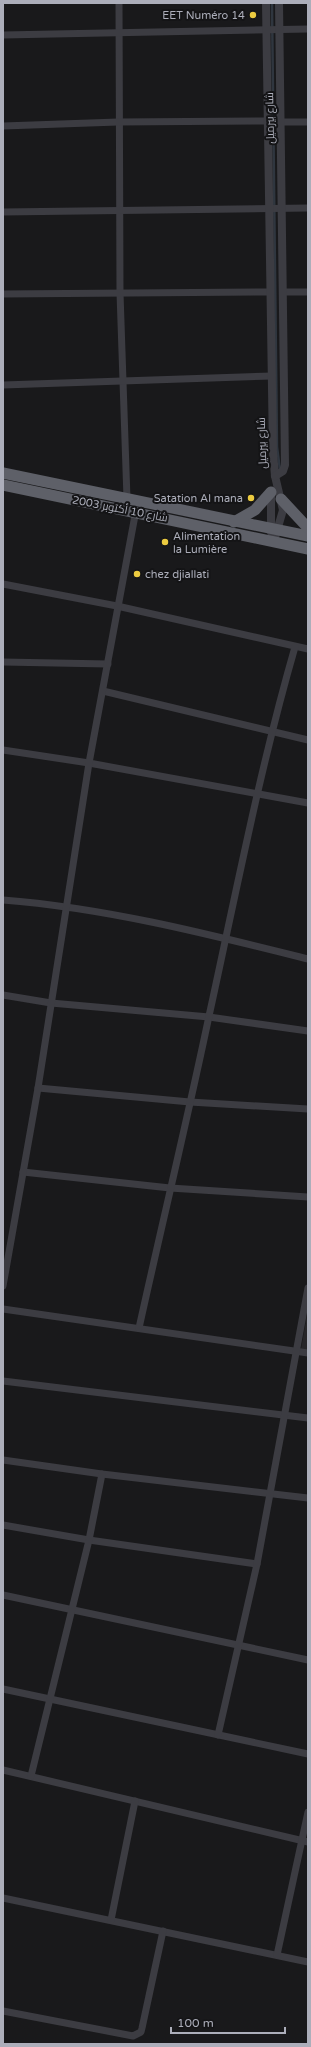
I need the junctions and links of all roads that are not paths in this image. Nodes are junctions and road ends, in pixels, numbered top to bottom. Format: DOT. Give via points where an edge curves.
graph roads {
  1 [pos="119,3"];
  2 [pos="266,3"];
  3 [pos="279,3"];
  4 [pos="266,29"];
  5 [pos="279,29"];
  6 [pos="308,29"];
  7 [pos="118,34"];
  8 [pos="3,35"];
  9 [pos="268,121"];
  10 [pos="118,122"];
  11 [pos="281,122"];
  12 [pos="308,122"];
  13 [pos="3,126"];
  14 [pos="308,208"];
  15 [pos="269,209"];
  16 [pos="282,209"];
  17 [pos="119,210"];
  18 [pos="3,212"];
  19 [pos="270,292"];
  20 [pos="283,292"];
  21 [pos="308,292"];
  22 [pos="120,293"];
  23 [pos="3,294"];
  24 [pos="272,376"];
  25 [pos="123,381"];
  26 [pos="3,385"];
  27 [pos="3,473"];
  28 [pos="275,476"];
  29 [pos="3,485"];
  30 [pos="271,492"];
  31 [pos="281,499"];
  32 [pos="133,504"];
  33 [pos="234,522"];
  34 [pos="308,528"];
  35 [pos="274,529"];
  36 [pos="308,536"];
  37 [pos="273,541"];
  38 [pos="308,549"];
  39 [pos="3,584"];
  40 [pos="117,606"];
  41 [pos="295,647"];
  42 [pos="308,649"];
  43 [pos="3,662"];
  44 [pos="108,664"];
  45 [pos="103,690"];
  46 [pos="271,731"];
  47 [pos="308,740"];
  48 [pos="3,750"];
  49 [pos="89,763"];
  50 [pos="257,794"];
  51 [pos="308,803"];
  52 [pos="3,900"];
  53 [pos="65,906"];
  54 [pos="226,939"];
  55 [pos="308,959"];
  56 [pos="3,995"];
  57 [pos="51,1003"];
  58 [pos="209,1018"];
  59 [pos="308,1031"];
  60 [pos="38,1088"];
  61 [pos="190,1102"];
  62 [pos="308,1109"];
  63 [pos="23,1172"];
  64 [pos="170,1188"];
  65 [pos="308,1197"];
  66 [pos="3,1286"];
  67 [pos="308,1288"];
  68 [pos="3,1309"];
  69 [pos="139,1328"];
  70 [pos="295,1352"];
  71 [pos="308,1353"];
  72 [pos="3,1382"];
  73 [pos="283,1415"];
  74 [pos="308,1418"];
  75 [pos="3,1460"];
  76 [pos="102,1474"];
  77 [pos="269,1493"];
  78 [pos="308,1498"];
  79 [pos="3,1525"];
  80 [pos="89,1540"];
  81 [pos="256,1564"];
  82 [pos="3,1595"];
  83 [pos="71,1610"];
  84 [pos="237,1643"];
  85 [pos="308,1660"];
  86 [pos="3,1689"];
  87 [pos="49,1699"];
  88 [pos="218,1735"];
  89 [pos="308,1754"];
  90 [pos="3,1770"];
  91 [pos="31,1776"];
  92 [pos="135,1801"];
  93 [pos="308,1812"];
  94 [pos="304,1841"];
  95 [pos="3,1898"];
  96 [pos="111,1920"];
  97 [pos="163,1931"];
  98 [pos="277,1955"];
  99 [pos="308,1962"];
  100 [pos="3,2011"];
  1 -- 7 [label="street"];
  2 -- 4 [label="street, شارع بيرميل"];
  3 -- 5 [label="street, شارع بيرميل"];
  4 -- 5 [label="street"];
  4 -- 7 [label="street"];
  4 -- 9 [label="street, شارع بيرميل"];
  5 -- 6 [label="street"];
  5 -- 11 [label="street, شارع بيرميل"];
  7 -- 8 [label="street"];
  7 -- 10 [label="street"];
  9 -- 10 [label="street"];
  9 -- 15 [label="street, شارع بيرميل"];
  10 -- 13 [label="street"];
  10 -- 17 [label="street"];
  11 -- 12 [label="street"];
  11 -- 16 [label="street, شارع بيرميل"];
  14 -- 16 [label="street"];
  15 -- 16 [label="street"];
  15 -- 17 [label="street"];
  15 -- 19 [label="street, شارع بيرميل"];
  16 -- 20 [label="street, شارع بيرميل"];
  17 -- 18 [label="street"];
  17 -- 22 [label="street"];
  19 -- 22 [label="street"];
  19 -- 24 [label="street, شارع بيرميل"];
  20 -- 21 [label="street"];
  20 -- 28 [label="street, شارع بيرميل" via="285,468"];
  22 -- 23 [label="street"];
  22 -- 25 [label="street"];
  24 -- 25 [label="street"];
  24 -- 28 [label="street, شارع بيرميل"];
  25 -- 26 [label="street"];
  25 -- 32 [label="street"];
  27 -- 32 [label="highway, شارع 10 أكتوبر 2003"];
  28 -- 30 [label="street"];
  28 -- 31 [label="street"];
  29 -- 32 [label="highway, شارع 10 أكتوبر 2003"];
  30 -- 33 [label="highway" via="255,510"];
  30 -- 35 [label="street"];
  31 -- 34 [label="highway"];
  31 -- 35 [label="street" via="283,515"];
  32 -- 33 [label="highway, شارع 10 أكتوبر 2003"];
  32 -- 37 [label="highway, شارع 10 أكتوبر 2003"];
  32 -- 40 [label="street"];
  33 -- 35 [label="highway, شارع 10 أكتوبر 2003"];
  35 -- 36 [label="highway, شارع 10 أكتوبر 2003"];
  35 -- 37 [label="street"];
  37 -- 38 [label="highway, شارع 10 أكتوبر 2003"];
  39 -- 40 [label="street"];
  40 -- 41 [label="street"];
  40 -- 44 [label="street"];
  41 -- 42 [label="street"];
  41 -- 46 [label="street"];
  43 -- 44 [label="street"];
  44 -- 45 [label="street"];
  45 -- 46 [label="street"];
  45 -- 49 [label="street"];
  46 -- 47 [label="street"];
  46 -- 50 [label="street"];
  48 -- 49 [label="street"];
  49 -- 50 [label="street"];
  49 -- 53 [label="street"];
  50 -- 51 [label="street"];
  50 -- 54 [label="street"];
  52 -- 53 [label="street"];
  53 -- 54 [label="street"];
  53 -- 57 [label="street"];
  54 -- 55 [label="street"];
  54 -- 58 [label="street"];
  56 -- 57 [label="street"];
  57 -- 58 [label="street"];
  57 -- 60 [label="street"];
  58 -- 59 [label="street"];
  58 -- 61 [label="street"];
  60 -- 61 [label="street"];
  60 -- 63 [label="street"];
  61 -- 62 [label="street"];
  61 -- 64 [label="street"];
  63 -- 64 [label="street"];
  63 -- 66 [label="street"];
  64 -- 65 [label="street"];
  64 -- 69 [label="street"];
  67 -- 70 [label="street"];
  68 -- 69 [label="street"];
  69 -- 70 [label="street"];
  70 -- 71 [label="street"];
  70 -- 73 [label="street"];
  72 -- 73 [label="street"];
  73 -- 74 [label="street"];
  73 -- 77 [label="street"];
  75 -- 76 [label="street"];
  76 -- 77 [label="street"];
  76 -- 80 [label="street"];
  77 -- 78 [label="street"];
  77 -- 81 [label="street"];
  79 -- 80 [label="street"];
  80 -- 81 [label="street"];
  80 -- 83 [label="street"];
  81 -- 84 [label="street"];
  82 -- 83 [label="street"];
  83 -- 84 [label="street"];
  83 -- 87 [label="street"];
  84 -- 85 [label="street"];
  84 -- 88 [label="street"];
  86 -- 87 [label="street"];
  87 -- 88 [label="street"];
  87 -- 91 [label="street"];
  88 -- 89 [label="street"];
  90 -- 91 [label="street"];
  91 -- 92 [label="street"];
  92 -- 94 [label="street"];
  92 -- 96 [label="street"];
  93 -- 94 [label="street"];
  94 -- 98 [label="street"];
  95 -- 96 [label="street"];
  96 -- 97 [label="street"];
  97 -- 98 [label="street"];
  97 -- 100 [label="street" via="142,2028 133,2036"];
  98 -- 99 [label="street"];
}
